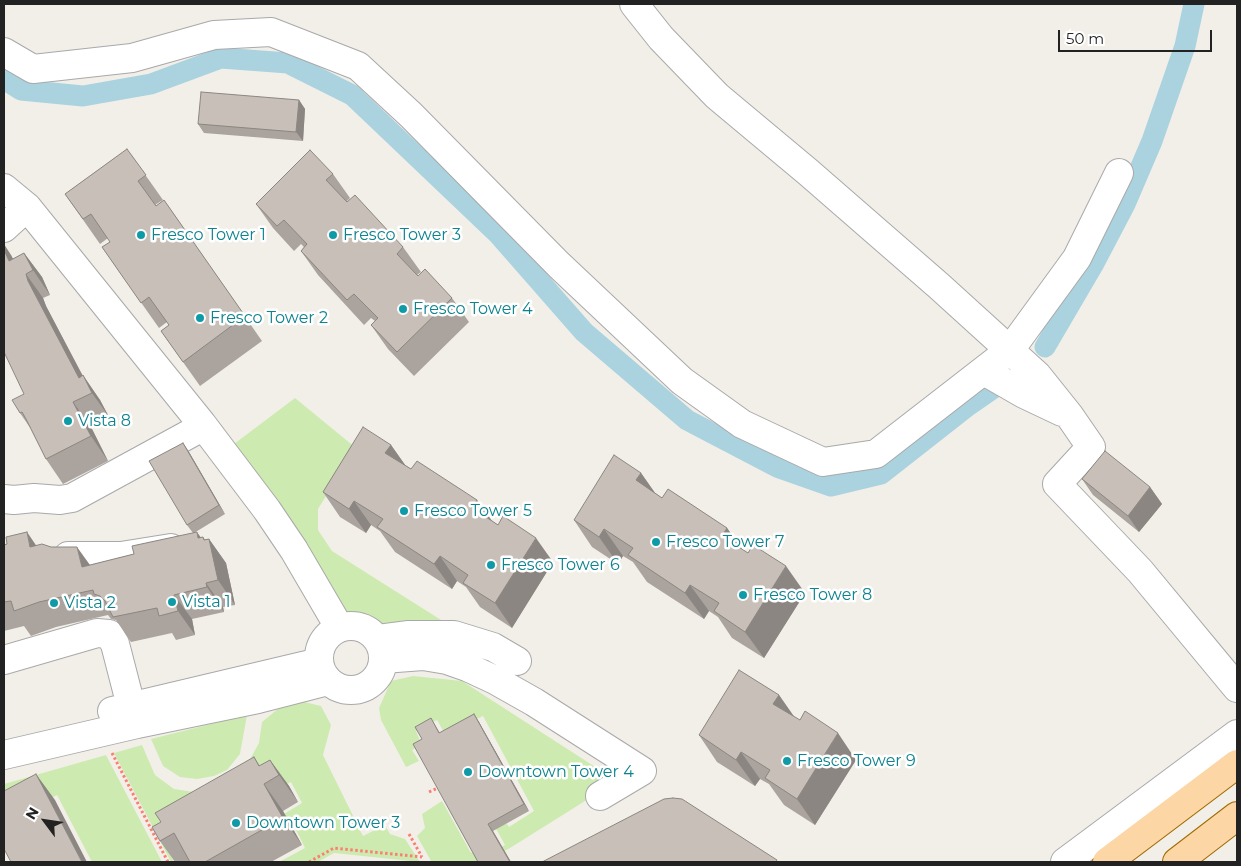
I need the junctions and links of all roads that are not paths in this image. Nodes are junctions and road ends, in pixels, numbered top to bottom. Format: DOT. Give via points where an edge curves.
graph roads {
  1 [pos="634,4"];
  2 [pos="4,52"];
  3 [pos="1119,173"];
  4 [pos="4,188"];
  5 [pos="13,214"];
  6 [pos="1010,350"];
  7 [pos="984,371"];
  8 [pos="1069,415"];
  9 [pos="198,428"];
  10 [pos="4,499"];
  11 [pos="178,547"];
  12 [pos="68,556"];
  13 [pos="335,630"];
  14 [pos="380,649"];
  15 [pos="4,660"];
  16 [pos="517,661"];
  17 [pos="323,671"];
  18 [pos="1237,688"];
  19 [pos="138,711"];
  20 [pos="4,738"];
  21 [pos="1234,750"];
  22 [pos="4,755"];
  23 [pos="600,796"];
  24 [pos="1237,816"];
  25 [pos="1065,862"];
  26 [pos="1107,862"];
  27 [pos="1177,862"];
  1 -- 6 [label="street" via="661,38 717,96"];
  2 -- 7 [label="street" via="33,69 132,58 214,35 271,32 358,66 559,265 682,380 742,424 823,462 876,454"];
  3 -- 6 [label="street" via="1077,258"];
  4 -- 5 [label="street"];
  5 -- 9 [label="street"];
  6 -- 7 [label="street"];
  6 -- 8 [label="street"];
  7 -- 8 [label="street"];
  8 -- 18 [label="street" via="1091,447 1057,484 1140,571"];
  9 -- 10 [label="street" via="72,498"];
  9 -- 13 [label="street" via="267,510 294,550"];
  11 -- 12 [label="street" via="121,556"];
  13 -- 14 [label="street" via="350,625 370,631"];
  13 -- 17 [label="street" via="323,641 319,651"];
  14 -- 16 [label="street" via="410,635 454,635 494,647"];
  14 -- 17 [label="street" via="381,670 376,679 358,690 336,687"];
  14 -- 23 [label="street" via="447,660 495,680 642,771"];
  15 -- 19 [label="street" via="97,634 109,634"];
  17 -- 19 [label="street"];
  19 -- 20 [label="street"];
  19 -- 22 [label="street" via="102,732"];
  21 -- 25 [label="street"];
  21 -- 26 [label="main road"];
  24 -- 27 [label="main road"];
}
